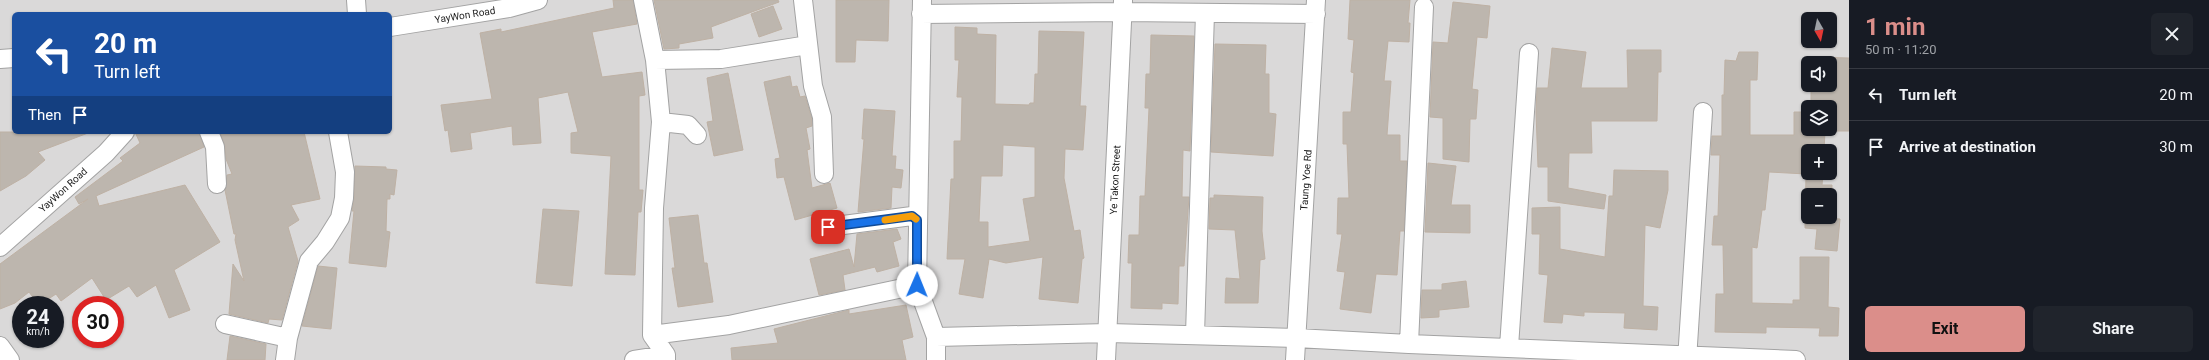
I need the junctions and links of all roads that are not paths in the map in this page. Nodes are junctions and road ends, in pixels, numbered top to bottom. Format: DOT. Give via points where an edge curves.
graph roads {
  1 [pos="356,0"];
  2 [pos="538,0"];
  3 [pos="643,0"];
  4 [pos="803,0"];
  5 [pos="1123,6"];
  6 [pos="921,7"];
  7 [pos="1316,7"];
  8 [pos="1424,7"];
  9 [pos="357,12"];
  10 [pos="1205,13"];
  11 [pos="392,28"];
  12 [pos="808,45"];
  13 [pos="1529,53"];
  14 [pos="12,58"];
  15 [pos="0,59"];
  16 [pos="655,60"];
  17 [pos="1703,112"];
  18 [pos="661,122"];
  19 [pos="123,134"];
  20 [pos="210,134"];
  21 [pos="338,134"];
  22 [pos="697,136"];
  23 [pos="824,174"];
  24 [pos="217,184"];
  25 [pos="917,220"];
  26 [pos="828,227"];
  27 [pos="0,247"];
  28 [pos="917,285"];
  29 [pos="225,324"];
  30 [pos="1108,333"];
  31 [pos="652,335"];
  32 [pos="1195,335"];
  33 [pos="936,337"];
  34 [pos="288,338"];
  35 [pos="1296,338"];
  36 [pos="1409,344"];
  37 [pos="0,346"];
  38 [pos="1500,351"];
  39 [pos="666,358"];
  40 [pos="1687,358"];
  41 [pos="10,360"];
  42 [pos="285,360"];
  43 [pos="634,360"];
  44 [pos="936,360"];
  45 [pos="1106,360"];
  46 [pos="1295,360"];
  47 [pos="1796,360"];
  1 -- 9 [label="street"];
  2 -- 11 [label="street, YayWon Road" via="509,8"];
  3 -- 16 [label="street"];
  4 -- 12 [label="street"];
  5 -- 6 [label="street"];
  5 -- 10 [label="street"];
  5 -- 30 [label="street, Ye Takon Street"];
  6 -- 25 [label="street"];
  7 -- 10 [label="street"];
  7 -- 35 [label="street, Taung Yoe Rd"];
  8 -- 36 [label="street"];
  10 -- 32 [label="street"];
  12 -- 16 [label="street" via="721,59"];
  12 -- 23 [label="street" via="813,86 822,117"];
  13 -- 38 [label="street"];
  14 -- 15 [label="street"];
  16 -- 18 [label="street"];
  17 -- 40 [label="street"];
  18 -- 22 [label="street" via="688,125"];
  18 -- 31 [label="street" via="654,208"];
  19 -- 27 [label="street, YayWon Road"];
  20 -- 24 [label="street" via="216,147"];
  21 -- 34 [label="street" via="345,172 340,218 309,262"];
  25 -- 26 [label="street" via="912,216"];
  25 -- 28 [label="street"];
  28 -- 31 [label="street" via="729,325"];
  28 -- 33 [label="street"];
  29 -- 34 [label="street"];
  30 -- 32 [label="street"];
  30 -- 33 [label="street"];
  30 -- 45 [label="street, Ye Takon Street"];
  31 -- 39 [label="street"];
  32 -- 35 [label="street"];
  33 -- 44 [label="street"];
  34 -- 42 [label="street"];
  35 -- 36 [label="street"];
  35 -- 46 [label="street, Taung Yoe Rd"];
  36 -- 38 [label="street"];
  37 -- 41 [label="street"];
  38 -- 40 [label="street"];
  39 -- 43 [label="street"];
  40 -- 47 [label="street"];
}
